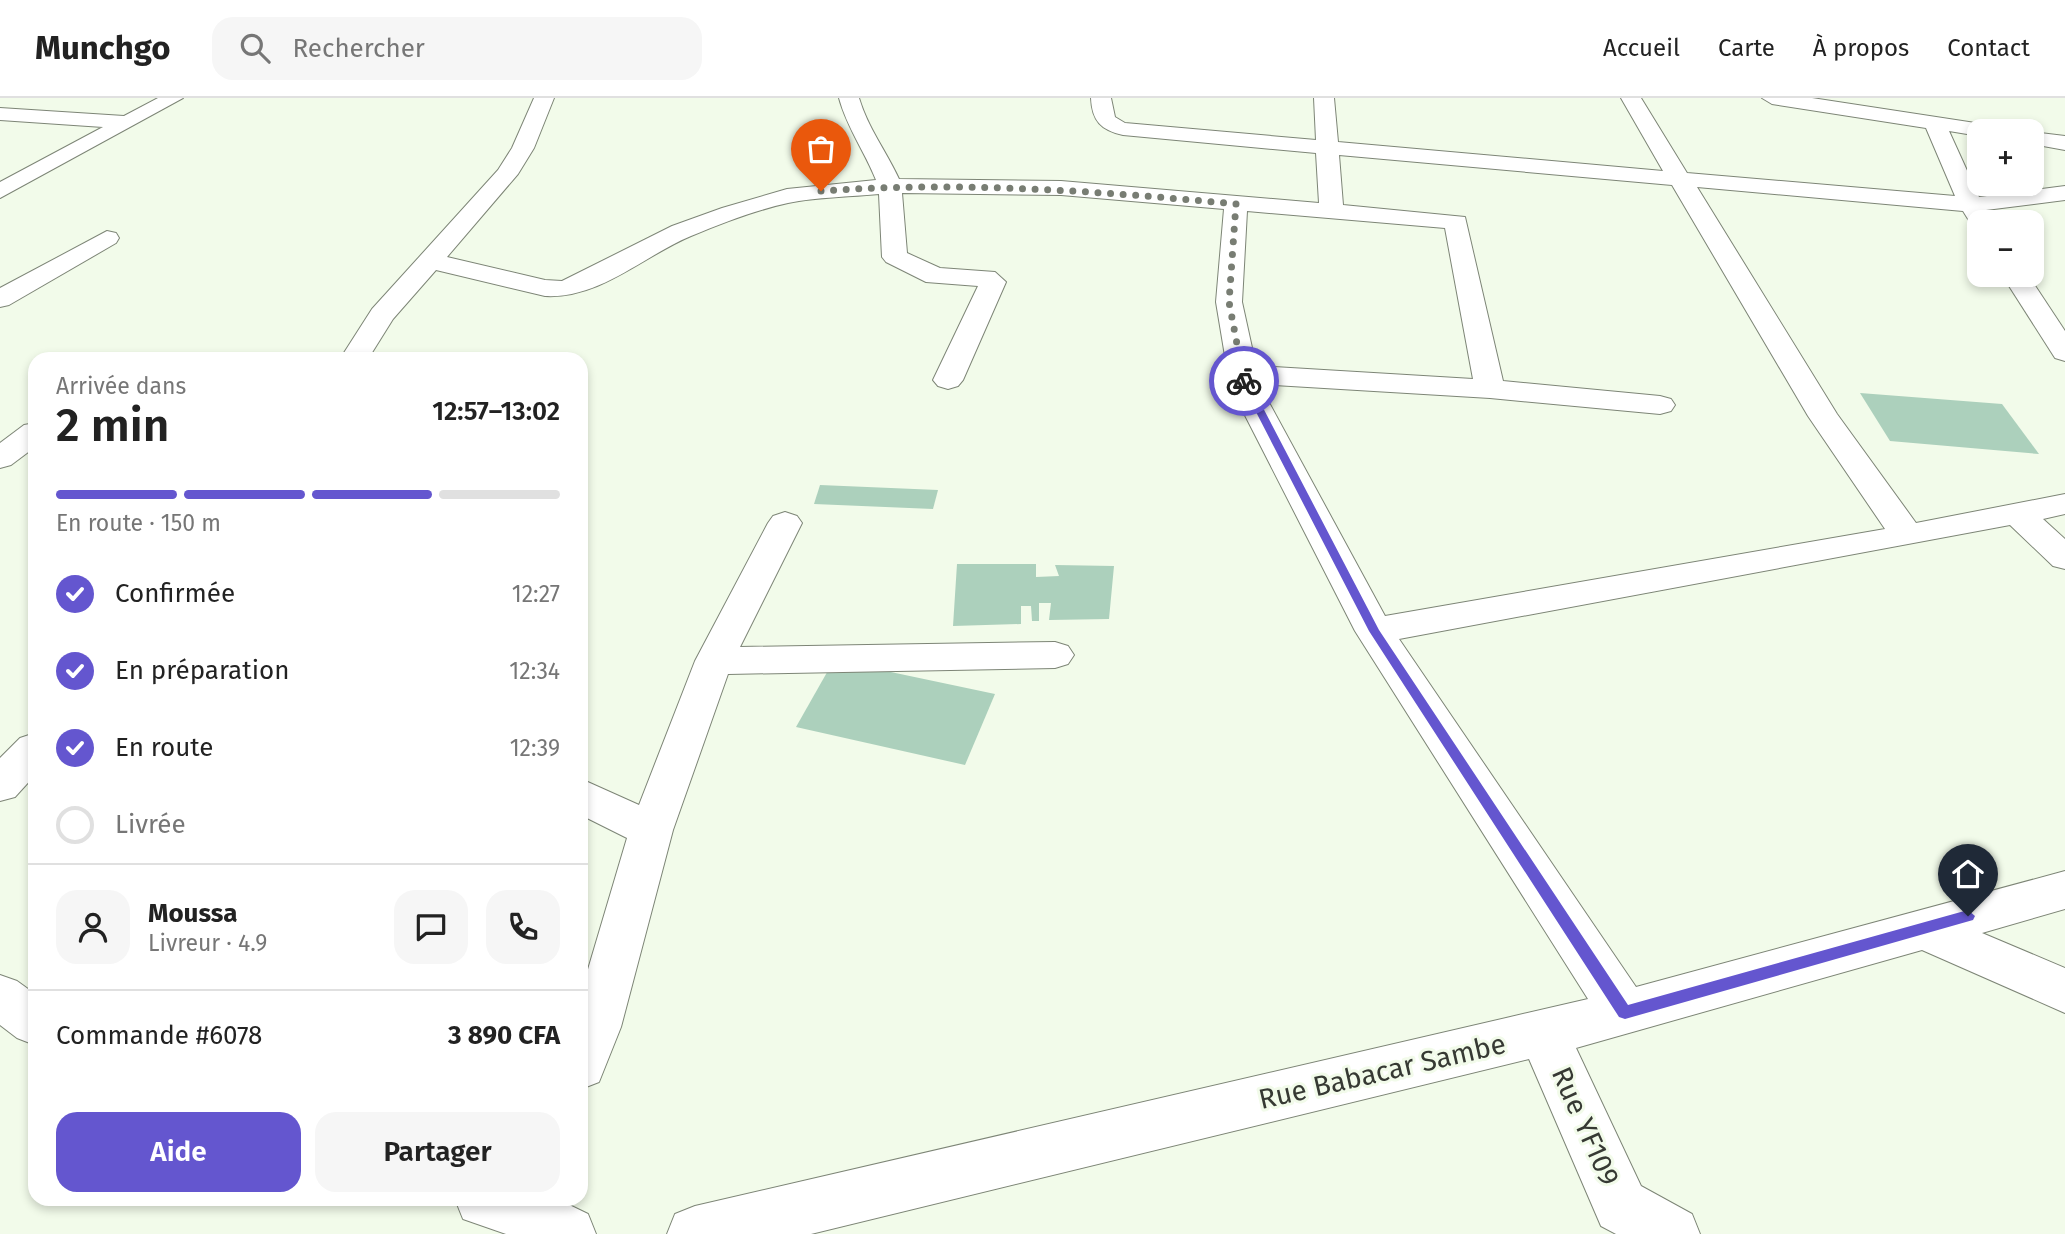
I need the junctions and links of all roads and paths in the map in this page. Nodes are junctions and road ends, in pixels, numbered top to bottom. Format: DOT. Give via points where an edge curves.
graph roads {
  1 [pos="173,98"];
  2 [pos="544,98"];
  3 [pos="849,98"];
  4 [pos="1101,98"];
  5 [pos="1324,98"];
  6 [pos="1631,98"];
  7 [pos="1772,98"];
  8 [pos="1853,105"];
  9 [pos="0,114"];
  10 [pos="124,122"];
  11 [pos="1934,123"];
  12 [pos="1967,128"];
  13 [pos="2044,140"];
  14 [pos="2065,143"];
  15 [pos="1326,147"];
  16 [pos="1680,179"];
  17 [pos="890,186"];
  18 [pos="0,191"];
  19 [pos="2065,193"];
  20 [pos="1236,204"];
  21 [pos="1331,210"];
  22 [pos="1974,210"];
  23 [pos="1993,210"];
  24 [pos="1967,213"];
  25 [pos="107,238"];
  26 [pos="429,261"];
  27 [pos="2023,287"];
  28 [pos="0,299"];
  29 [pos="358,352"];
  30 [pos="2065,352"];
  31 [pos="1242,374"];
  32 [pos="948,380"];
  33 [pos="1490,389"];
  34 [pos="1660,405"];
  35 [pos="28,437"];
  36 [pos="0,458"];
  37 [pos="2065,504"];
  38 [pos="2017,513"];
  39 [pos="785,523"];
  40 [pos="1907,536"];
  41 [pos="2065,558"];
  42 [pos="1374,631"];
  43 [pos="1055,655"];
  44 [pos="714,661"];
  45 [pos="28,755"];
  46 [pos="0,785"];
  47 [pos="588,800"];
  48 [pos="651,831"];
  49 [pos="2065,890"];
  50 [pos="1920,928"];
  51 [pos="2065,991"];
  52 [pos="0,997"];
  53 [pos="1625,1013"];
  54 [pos="28,1017"];
  55 [pos="1544,1032"];
  56 [pos="588,1047"];
  57 [pos="1617,1220"];
  58 [pos="695,1234"];
  59 [pos="1672,1234"];
  1 -- 10 [label="street"];
  2 -- 26 [label="street" via="507,174"];
  3 -- 17 [label="street" via="857,125 878,156"];
  4 -- 15 [label="street" via="1102,118 1123,129"];
  5 -- 15 [label="street"];
  6 -- 16 [label="street"];
  7 -- 8 [label="street"];
  8 -- 11 [label="street"];
  9 -- 10 [label="street"];
  10 -- 18 [label="street"];
  11 -- 12 [label="street"];
  11 -- 22 [label="street"];
  13 -- 14 [label="street"];
  15 -- 16 [label="street"];
  15 -- 21 [label="street"];
  16 -- 24 [label="street"];
  16 -- 40 [label="street" via="1823,415"];
  17 -- 20 [label="street" via="1061,188"];
  17 -- 26 [label="street" via="787,196 730,213 681,231 563,289"];
  17 -- 32 [label="street" via="895,257 935,276 993,282"];
  19 -- 23 [label="street"];
  20 -- 21 [label="street"];
  20 -- 31 [label="street" via="1229,302"];
  21 -- 33 [label="street" via="1456,222"];
  25 -- 28 [label="street"];
  26 -- 29 [label="street" via="382,315"];
  27 -- 30 [label="street"];
  31 -- 33 [label="street"];
  31 -- 42 [label="street"];
  33 -- 34 [label="street"];
  35 -- 36 [label="street"];
  37 -- 38 [label="street"];
  38 -- 40 [label="street"];
  38 -- 41 [label="street"];
  39 -- 44 [label="street"];
  40 -- 42 [label="street"];
  42 -- 53 [label="street"];
  43 -- 44 [label="street"];
  44 -- 48 [label="street"];
  45 -- 46 [label="street"];
  47 -- 48 [label="street"];
  48 -- 56 [label="street"];
  49 -- 50 [label="street, Rue Babacar Sambe"];
  50 -- 51 [label="street"];
  50 -- 53 [label="street, Rue Babacar Sambe"];
  52 -- 54 [label="street"];
  53 -- 55 [label="street, Rue Babacar Sambe"];
  55 -- 57 [label="street, Rue YF109"];
  55 -- 58 [label="street, Rue Babacar Sambe"];
  57 -- 59 [label="street, Rue YF109"];
}
